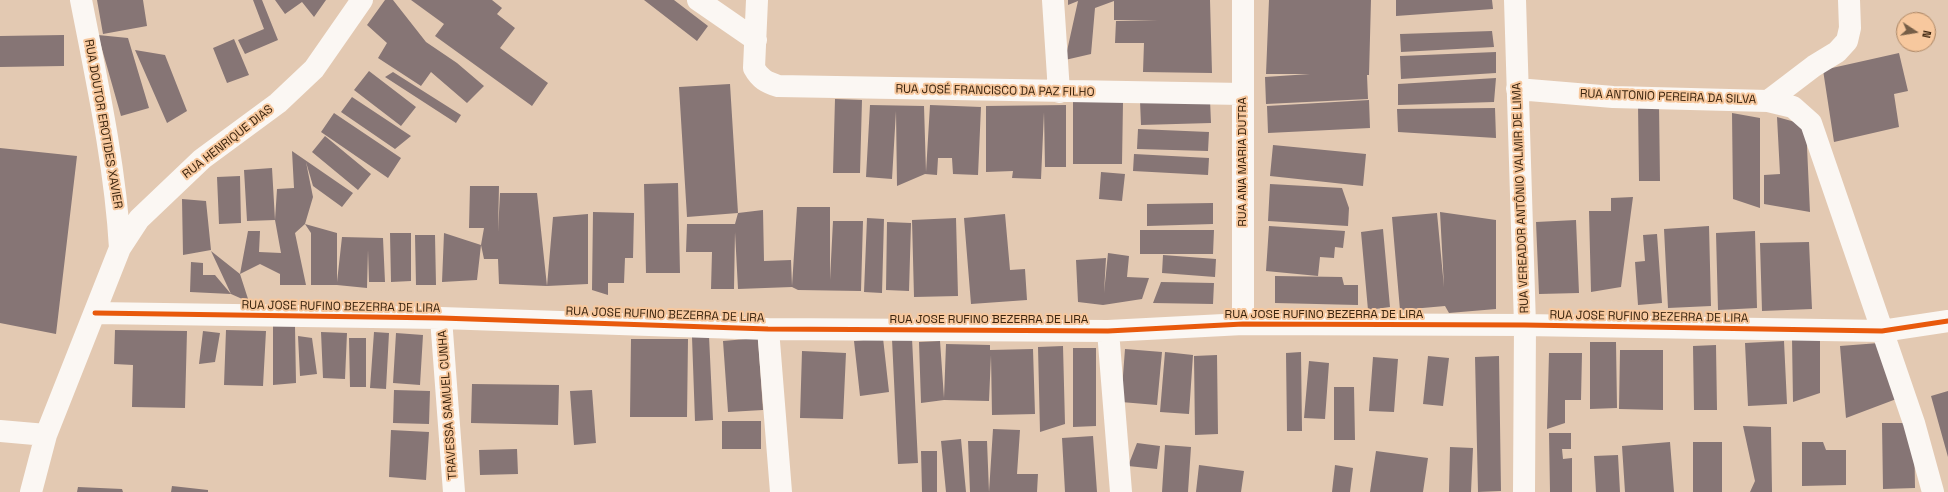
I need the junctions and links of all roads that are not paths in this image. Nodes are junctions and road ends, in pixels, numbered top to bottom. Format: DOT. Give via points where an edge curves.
graph roads {
  1 [pos="81,0"];
  2 [pos="362,0"];
  3 [pos="698,0"];
  4 [pos="757,0"];
  5 [pos="1053,0"];
  6 [pos="1243,0"];
  7 [pos="1515,0"];
  8 [pos="1849,0"];
  9 [pos="756,40"];
  10 [pos="1517,89"];
  11 [pos="1059,92"];
  12 [pos="1244,94"];
  13 [pos="1768,101"];
  14 [pos="120,248"];
  15 [pos="95,313"];
  16 [pos="441,318"];
  17 [pos="1948,321"];
  18 [pos="1243,324"];
  19 [pos="1525,325"];
  20 [pos="768,329"];
  21 [pos="1882,330"];
  22 [pos="1108,331"];
  23 [pos="0,431"];
  24 [pos="46,436"];
  25 [pos="31,492"];
  26 [pos="454,492"];
  27 [pos="781,492"];
  28 [pos="1121,492"];
  29 [pos="1524,492"];
  30 [pos="1933,492"];
  1 -- 14 [label="street, RUA DOUTOR EROTIDES XAVIER" via="117,206"];
  2 -- 14 [label="street, RUA HENRIQUE DIAS" via="314,70 278,103 196,165 139,219"];
  3 -- 9 [label="street"];
  4 -- 9 [label="street"];
  5 -- 11 [label="street"];
  6 -- 12 [label="street, RUA ANA MARIA DUTRA"];
  7 -- 10 [label="street, RUA VEREADOR ANTÔNIO VALMIR DE LIMA"];
  8 -- 13 [label="street" via="1850,28 1847,41 1837,52"];
  9 -- 11 [label="street, RUA JOSÉ FRANCISCO DA PAZ FILHO" via="754,68 765,82 778,86"];
  10 -- 13 [label="street, RUA ANTONIO PEREIRA DA SILVA" via="1612,97"];
  10 -- 19 [label="street, RUA VEREADOR ANTÔNIO VALMIR DE LIMA"];
  11 -- 12 [label="street, RUA JOSÉ FRANCISCO DA PAZ FILHO"];
  12 -- 18 [label="street, RUA ANA MARIA DUTRA"];
  13 -- 21 [label="street, RUA ANTONIO PEREIRA DA SILVA" via="1793,107 1811,123"];
  14 -- 15 [label="street, RUA HENRIQUE DIAS"];
  15 -- 16 [label="street, RUA JOSE RUFINO BEZERRA DE LIRA"];
  15 -- 24 [label="street, RUA HENRIQUE DIAS"];
  16 -- 20 [label="street, RUA JOSE RUFINO BEZERRA DE LIRA"];
  16 -- 26 [label="street, TRAVESSA SAMUEL CUNHA"];
  17 -- 21 [label="street, RUA JOSE RUFINO BEZERRA DE LIRA"];
  18 -- 19 [label="street, RUA JOSE RUFINO BEZERRA DE LIRA"];
  18 -- 22 [label="street, RUA JOSE RUFINO BEZERRA DE LIRA"];
  19 -- 21 [label="street, RUA JOSE RUFINO BEZERRA DE LIRA"];
  19 -- 29 [label="street, RUA VEREADOR ANTÔNIO VALMIR DE LIMA"];
  20 -- 22 [label="street, RUA JOSE RUFINO BEZERRA DE LIRA"];
  20 -- 27 [label="street"];
  21 -- 30 [label="street" via="1914,423"];
  22 -- 28 [label="street"];
  23 -- 24 [label="street"];
  24 -- 25 [label="street, RUA HENRIQUE DIAS"];
}
